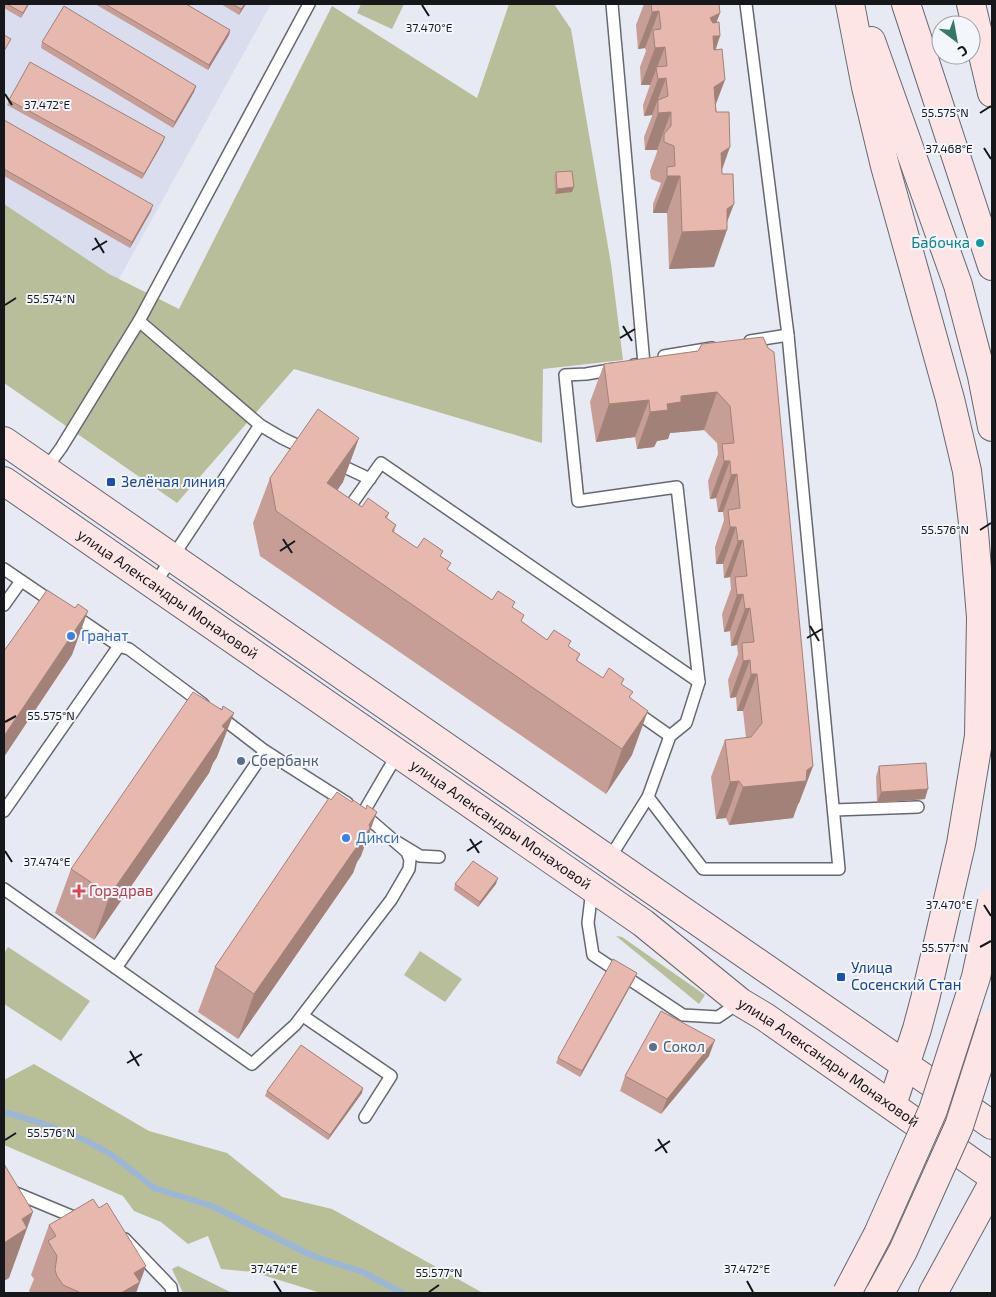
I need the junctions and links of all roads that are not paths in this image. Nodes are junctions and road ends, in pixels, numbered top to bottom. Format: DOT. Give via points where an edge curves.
graph roads {
  1 [pos="309,4"];
  2 [pos="612,4"];
  3 [pos="746,4"];
  4 [pos="850,4"];
  5 [pos="858,4"];
  6 [pos="906,4"];
  7 [pos="971,4"];
  8 [pos="992,93"];
  9 [pos="992,266"];
  10 [pos="139,321"];
  11 [pos="788,335"];
  12 [pos="644,364"];
  13 [pos="260,424"];
  14 [pos="992,427"];
  15 [pos="4,442"];
  16 [pos="45,470"];
  17 [pos="370,478"];
  18 [pos="4,482"];
  19 [pos="355,517"];
  20 [pos="173,557"];
  21 [pos="4,569"];
  22 [pos="21,581"];
  23 [pos="154,585"];
  24 [pos="4,605"];
  25 [pos="119,646"];
  26 [pos="699,682"];
  27 [pos="622,702"];
  28 [pos="670,736"];
  29 [pos="265,751"];
  30 [pos="398,754"];
  31 [pos="648,797"];
  32 [pos="918,807"];
  33 [pos="4,810"];
  34 [pos="834,810"];
  35 [pos="363,813"];
  36 [pos="392,839"];
  37 [pos="438,857"];
  38 [pos="609,859"];
  39 [pos="4,888"];
  40 [pos="592,888"];
  41 [pos="992,902"];
  42 [pos="116,968"];
  43 [pos="740,1002"];
  44 [pos="303,1016"];
  45 [pos="992,1023"];
  46 [pos="905,1065"];
  47 [pos="892,1105"];
  48 [pos="365,1117"];
  49 [pos="992,1125"];
  50 [pos="992,1176"];
  51 [pos="992,1185"];
  52 [pos="4,1188"];
  53 [pos="92,1225"];
  54 [pos="119,1236"];
  55 [pos="172,1293"];
  56 [pos="847,1293"];
  57 [pos="880,1293"];
  58 [pos="934,1293"];
  1 -- 10 [label="lane"];
  2 -- 12 [label="lane"];
  3 -- 11 [label="lane"];
  4 -- 46 [label="main road" via="883,158 967,471 981,617 979,736 964,825 934,964"];
  5 -- 14 [label="main road" via="958,286"];
  6 -- 9 [label="main road"];
  7 -- 8 [label="main road"];
  10 -- 13 [label="lane"];
  10 -- 16 [label="lane"];
  11 -- 12 [label="lane" via="653,358"];
  11 -- 34 [label="lane"];
  12 -- 26 [label="lane" via="565,375 578,501 678,486"];
  13 -- 17 [label="lane" via="282,438"];
  13 -- 20 [label="lane"];
  15 -- 16 [label="main road"];
  16 -- 20 [label="main road"];
  17 -- 19 [label="lane" via="346,512"];
  17 -- 26 [label="lane" via="381,463"];
  18 -- 23 [label="main road, улица Александры Монаховой"];
  20 -- 23 [label="lane"];
  20 -- 38 [label="main road"];
  21 -- 22 [label="lane"];
  22 -- 24 [label="lane"];
  22 -- 25 [label="lane"];
  23 -- 30 [label="main road, улица Александры Монаховой"];
  25 -- 29 [label="lane" via="130,650"];
  25 -- 33 [label="lane"];
  26 -- 28 [label="lane" via="686,722"];
  27 -- 28 [label="lane"];
  28 -- 31 [label="lane"];
  29 -- 35 [label="lane"];
  29 -- 42 [label="lane"];
  30 -- 35 [label="lane"];
  30 -- 40 [label="main road, улица Александры Монаховой"];
  31 -- 34 [label="lane" via="703,869 839,869"];
  31 -- 38 [label="lane"];
  32 -- 34 [label="lane"];
  35 -- 36 [label="lane"];
  36 -- 37 [label="lane" via="420,856"];
  36 -- 44 [label="lane" via="407,852 410,860 408,869 391,900"];
  38 -- 46 [label="main road"];
  39 -- 42 [label="lane"];
  40 -- 43 [label="main road, улица Александры Монаховой" via="643,923"];
  40 -- 43 [label="lane" via="588,923 593,955 683,1015 718,1017"];
  41 -- 56 [label="main road, bridge" via="976,977 933,1110 878,1234"];
  42 -- 44 [label="lane" via="252,1064"];
  43 -- 47 [label="main road, улица Александры Монаховой"];
  44 -- 48 [label="lane" via="391,1076"];
  45 -- 57 [label="main road, bridge" via="959,1126 903,1251"];
  46 -- 47 [label="main road"];
  46 -- 49 [label="main road"];
  47 -- 50 [label="main road, улица Александры Монаховой"];
  51 -- 58 [label="main road"];
  52 -- 53 [label="lane"];
  54 -- 55 [label="lane" via="128,1240 171,1287"];
}
